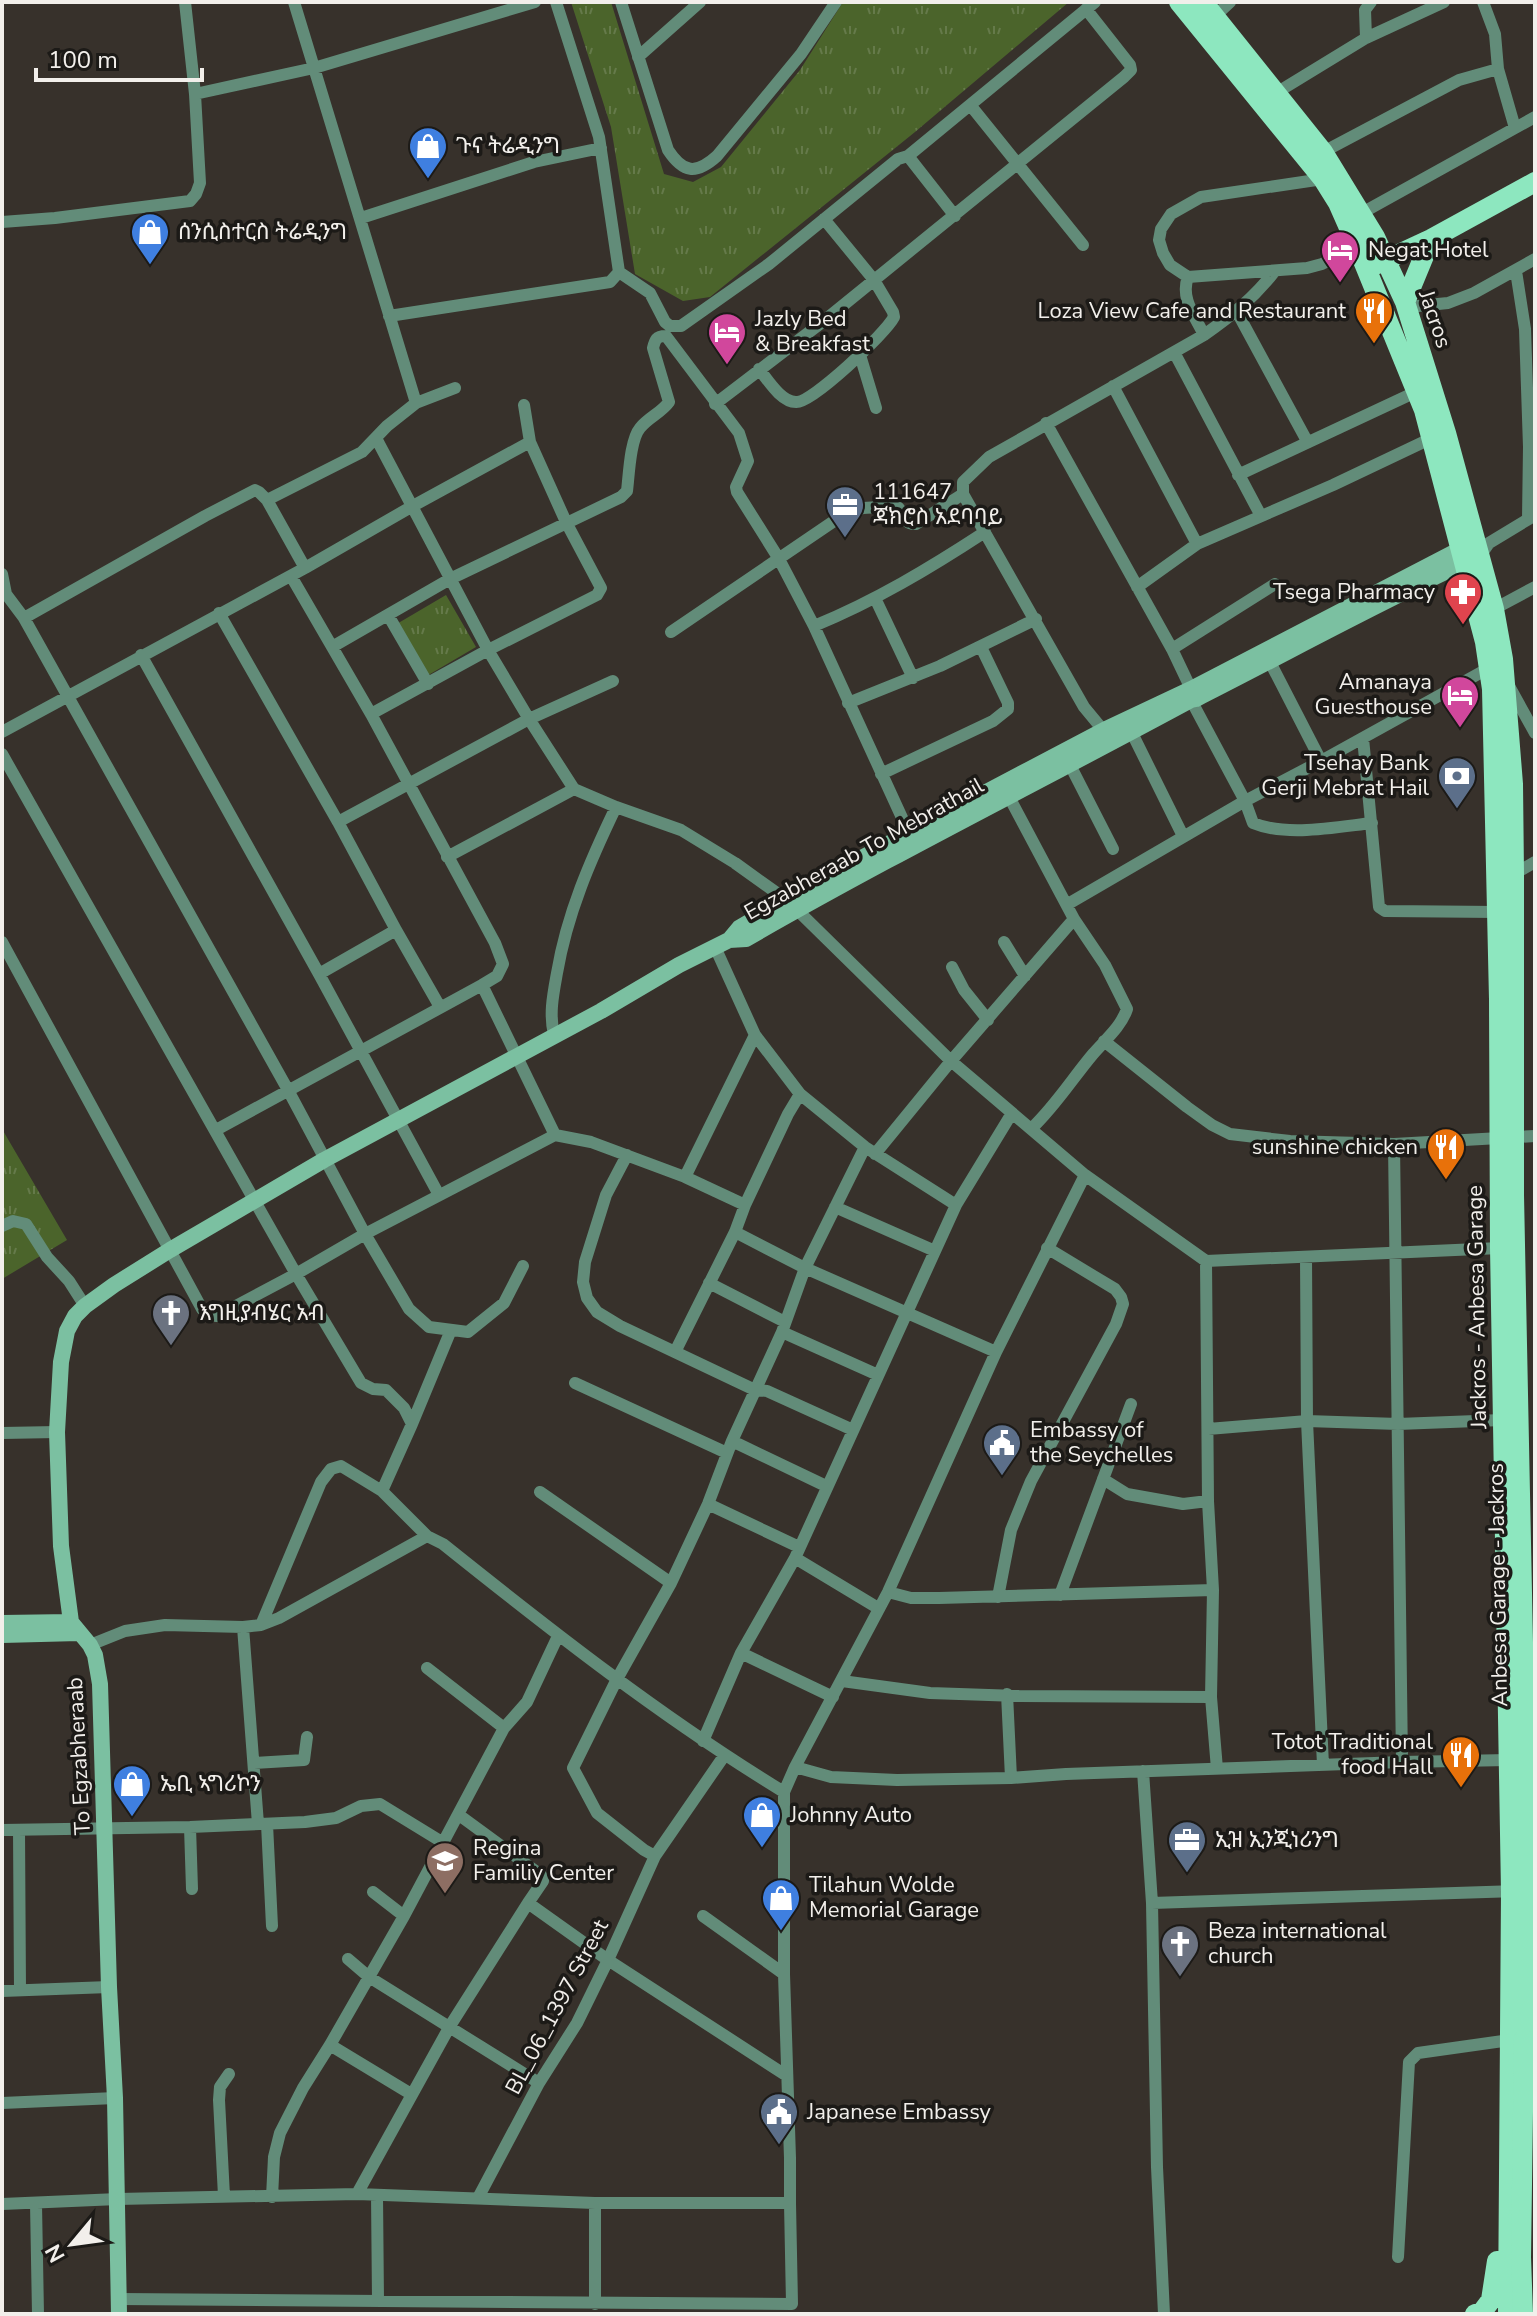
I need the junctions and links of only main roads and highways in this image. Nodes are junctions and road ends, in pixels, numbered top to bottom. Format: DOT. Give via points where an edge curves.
graph roads {
  1 [pos="1179,2"];
  2 [pos="1216,7"];
  3 [pos="1535,182"];
  4 [pos="1431,239"];
  5 [pos="1386,260"];
  6 [pos="1366,270"];
  7 [pos="1406,305"];
  8 [pos="1424,388"];
  9 [pos="1474,550"];
  10 [pos="1497,674"];
  11 [pos="1191,694"];
  12 [pos="1108,736"];
  13 [pos="793,905"];
  14 [pos="1516,1137"];
  15 [pos="1514,1597"];
  16 [pos="2,1623"];
  17 [pos="80,1633"];
  18 [pos="2,1635"];
  19 [pos="1531,1828"];
  20 [pos="1519,1891"];
  21 [pos="1521,2033"];
  22 [pos="119,2306"];
  23 [pos="1475,2314"];
  24 [pos="1508,2314"];
  25 [pos="1523,2314"];
  1 -- 6 [label="main road, Jacros" via="1323,179"];
  2 -- 5 [label="main road, Jacros" via="1323,152"];
  3 -- 4 [label="main road"];
  4 -- 5 [label="main road"];
  4 -- 7 [label="main road"];
  5 -- 6 [label="main road"];
  5 -- 7 [label="main road, Jacros"];
  6 -- 8 [label="main road, Jacros"];
  7 -- 8 [label="main road, Jacros"];
  8 -- 9 [label="main road, Jacros"];
  8 -- 9 [label="main road, Jacros" via="1432,438"];
  9 -- 10 [label="main road, Jackros - Anbesa Garage" via="1485,642"];
  9 -- 10 [label="main road, Jacros" via="1494,609"];
  9 -- 11 [label="main road"];
  9 -- 11 [label="main road, Egzabheraab To Mebrathail" via="1270,662"];
  10 -- 14 [label="main road, Jackros - Anbesa Garage" via="1497,912"];
  10 -- 14 [label="main road, Anbesa Garage - Jackros" via="1513,784"];
  11 -- 12 [label="main road"];
  11 -- 12 [label="main road, Egzabheraab To Mebrathail" via="1131,731"];
  12 -- 13 [label="main road, Egzabheraab To Mebrathail" via="917,846"];
  12 -- 13 [label="main road" via="831,874"];
  13 -- 17 [label="main road, To Egzabheraab" via="739,928 722,943 324,1160 170,1250 75,1316 64,1343 57,1432 61,1546"];
  14 -- 15 [label="main road, Anbesa Garage - Jackros"];
  14 -- 15 [label="main road, Jackros - Anbesa Garage" via="1500,1248 1502,1420"];
  15 -- 19 [label="main road, Anbesa Garage - Jackros"];
  15 -- 20 [label="main road, Jackros - Anbesa Garage" via="1509,1760"];
  16 -- 17 [label="main road"];
  17 -- 18 [label="main road"];
  17 -- 22 [label="main road, To Egzabheraab" via="95,1655 100,1684"];
  19 -- 20 [label="main road, Anbesa Garage - Jackros"];
  20 -- 21 [label="main road, Anbesa Garage - Jackros"];
  20 -- 21 [label="main road, Jackros - Anbesa Garage"];
  21 -- 23 [label="main road" via="1498,2075 1497,2263 1491,2300"];
  21 -- 24 [label="main road" via="1510,2085"];
  21 -- 25 [label="main road, bridge"];
}
